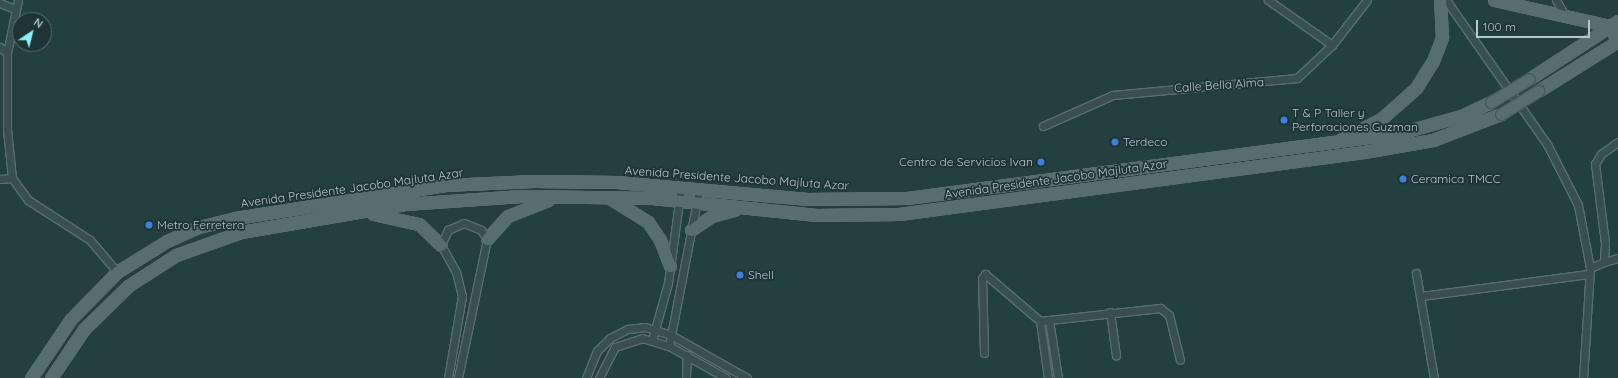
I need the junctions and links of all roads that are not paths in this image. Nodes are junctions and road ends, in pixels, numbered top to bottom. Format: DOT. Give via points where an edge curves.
graph roads {
  1 [pos="18,0"];
  2 [pos="1268,0"];
  3 [pos="1367,0"];
  4 [pos="1440,0"];
  5 [pos="1446,0"];
  6 [pos="1494,0"];
  7 [pos="1556,0"];
  8 [pos="0,3"];
  9 [pos="15,9"];
  10 [pos="1567,19"];
  11 [pos="1614,24"];
  12 [pos="1618,41"];
  13 [pos="1332,45"];
  14 [pos="0,48"];
  15 [pos="7,53"];
  16 [pos="1043,126"];
  17 [pos="1335,142"];
  18 [pos="1618,142"];
  19 [pos="12,178"];
  20 [pos="0,179"];
  21 [pos="681,187"];
  22 [pos="699,190"];
  23 [pos="607,196"];
  24 [pos="558,197"];
  25 [pos="678,202"];
  26 [pos="697,203"];
  27 [pos="746,209"];
  28 [pos="362,213"];
  29 [pos="691,230"];
  30 [pos="487,239"];
  31 [pos="441,245"];
  32 [pos="1618,258"];
  33 [pos="1604,262"];
  34 [pos="670,266"];
  35 [pos="1589,271"];
  36 [pos="117,272"];
  37 [pos="1416,273"];
  38 [pos="668,284"];
  39 [pos="682,288"];
  40 [pos="1422,296"];
  41 [pos="1110,312"];
  42 [pos="1040,320"];
  43 [pos="1049,320"];
  44 [pos="656,329"];
  45 [pos="671,335"];
  46 [pos="652,340"];
  47 [pos="669,346"];
  48 [pos="984,353"];
  49 [pos="687,355"];
  50 [pos="1116,356"];
  51 [pos="1180,360"];
  52 [pos="30,378"];
  53 [pos="51,378"];
  54 [pos="448,378"];
  55 [pos="458,378"];
  56 [pos="586,378"];
  57 [pos="599,378"];
  58 [pos="686,378"];
  59 [pos="726,378"];
  60 [pos="747,378"];
  61 [pos="1048,378"];
  62 [pos="1058,378"];
  63 [pos="1434,378"];
  64 [pos="1583,378"];
  1 -- 9 [label="street"];
  2 -- 13 [label="street"];
  3 -- 13 [label="street, Calle Bella Alma"];
  4 -- 17 [label="main road" via="1442,37 1433,61 1416,88 1381,119"];
  5 -- 35 [label="street" via="1547,144 1570,185 1584,226"];
  6 -- 10 [label="main road"];
  7 -- 10 [label="street"];
  8 -- 9 [label="street"];
  9 -- 15 [label="street"];
  10 -- 11 [label="main road"];
  11 -- 12 [label="main road"];
  11 -- 17 [label="main road, Avenida Presidente Jacobo Majluta Azar, bridge" via="1491,102 1432,125"];
  12 -- 27 [label="main road, Avenida Presidente Jacobo Majluta Azar, bridge" via="1501,114 1433,140 1364,152 898,214 838,216"];
  13 -- 16 [label="street, Calle Bella Alma" via="1297,78 1113,95"];
  14 -- 15 [label="street"];
  15 -- 19 [label="street" via="7,129"];
  17 -- 22 [label="main road, Avenida Presidente Jacobo Majluta Azar" via="899,199 807,199"];
  18 -- 33 [label="street" via="1600,154 1595,164 1605,243"];
  19 -- 20 [label="street"];
  19 -- 36 [label="street" via="28,200 90,240"];
  21 -- 22 [label="main road, Avenida Presidente Jacobo Majluta Azar"];
  21 -- 25 [label="street"];
  21 -- 36 [label="main road, Avenida Presidente Jacobo Majluta Azar" via="534,181 437,186 276,210 199,227 167,241"];
  22 -- 26 [label="street"];
  23 -- 24 [label="main road, Avenida Presidente Jacobo Majluta Azar"];
  23 -- 25 [label="main road, Avenida Presidente Jacobo Majluta Azar"];
  23 -- 34 [label="main road" via="648,222 660,240"];
  24 -- 28 [label="main road, Avenida Presidente Jacobo Majluta Azar" via="450,200"];
  24 -- 30 [label="main road" via="508,216"];
  25 -- 26 [label="main road, Avenida Presidente Jacobo Majluta Azar"];
  25 -- 34 [label="street"];
  26 -- 27 [label="main road, Avenida Presidente Jacobo Majluta Azar"];
  26 -- 29 [label="street"];
  27 -- 29 [label="main road" via="712,216"];
  28 -- 31 [label="main road" via="410,221"];
  28 -- 53 [label="main road, Avenida Presidente Jacobo Majluta Azar" via="241,232 176,255 144,274 106,304"];
  29 -- 39 [label="street"];
  30 -- 31 [label="street" via="481,230 464,223 448,230"];
  30 -- 55 [label="street"];
  31 -- 54 [label="street" via="456,272 462,296"];
  32 -- 33 [label="street"];
  33 -- 35 [label="street"];
  34 -- 38 [label="street"];
  35 -- 40 [label="street"];
  35 -- 64 [label="street"];
  36 -- 52 [label="main road, Avenida Presidente Jacobo Majluta Azar" via="71,319"];
  37 -- 40 [label="street"];
  38 -- 39 [label="street"];
  38 -- 44 [label="street"];
  39 -- 45 [label="street"];
  40 -- 63 [label="street"];
  41 -- 43 [label="street"];
  41 -- 50 [label="street"];
  41 -- 51 [label="street" via="1160,308 1166,312"];
  42 -- 43 [label="street"];
  42 -- 48 [label="street" via="988,275 983,275"];
  42 -- 61 [label="street"];
  43 -- 62 [label="street"];
  44 -- 45 [label="street"];
  44 -- 46 [label="street"];
  44 -- 56 [label="street" via="628,329 610,338 597,351"];
  45 -- 47 [label="street"];
  45 -- 60 [label="street"];
  46 -- 47 [label="street"];
  46 -- 57 [label="street" via="630,339 615,347"];
  47 -- 49 [label="street"];
  49 -- 58 [label="street"];
  49 -- 59 [label="street"];
}
